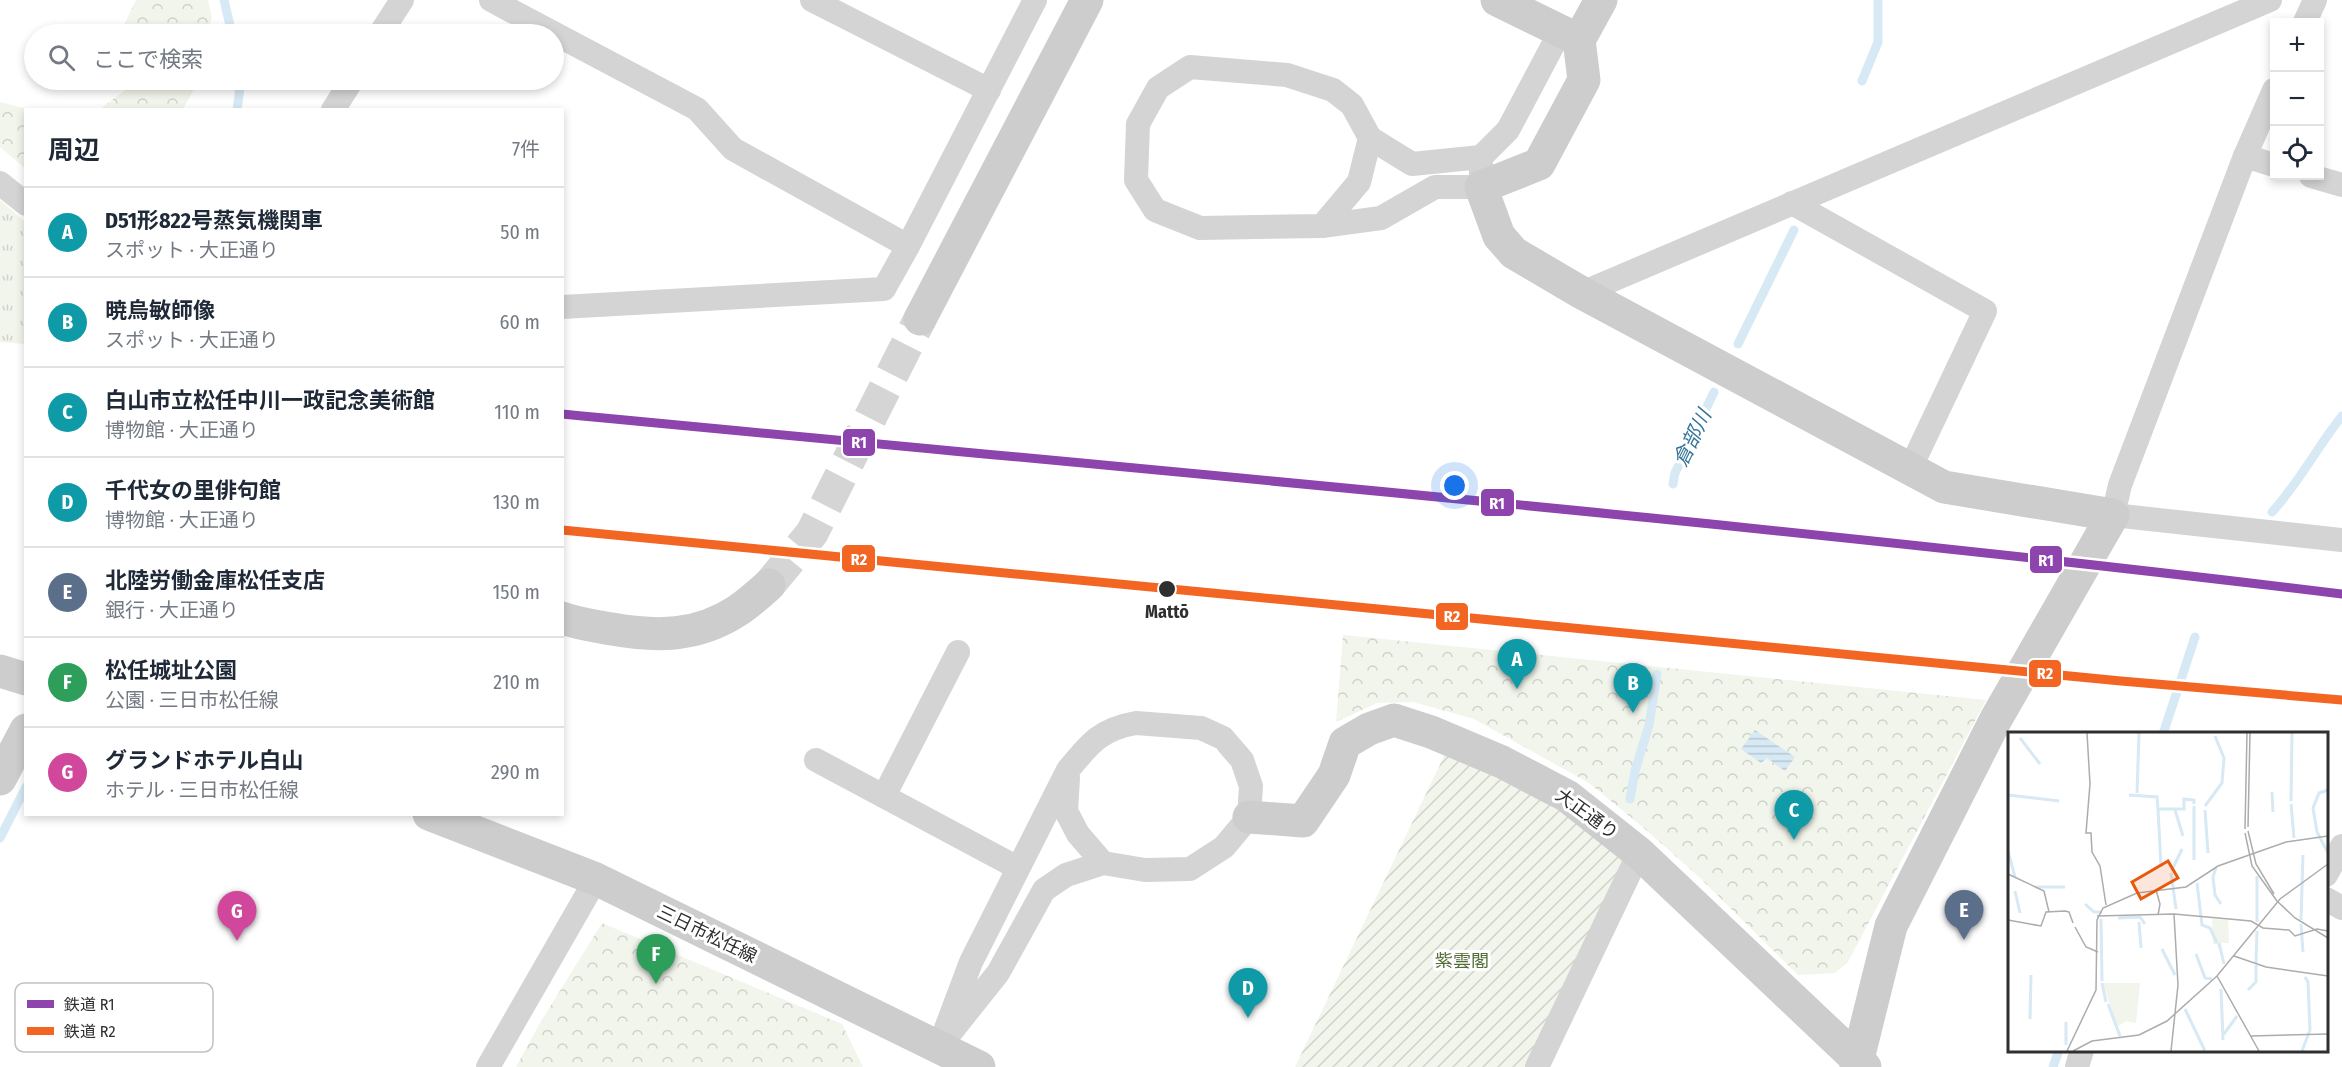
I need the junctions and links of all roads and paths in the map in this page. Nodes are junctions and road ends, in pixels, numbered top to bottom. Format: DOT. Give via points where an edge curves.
graph roads {
  1 [pos="402,0"];
  2 [pos="491,0"];
  3 [pos="812,0"];
  4 [pos="1035,0"];
  5 [pos="1087,0"];
  6 [pos="1497,0"];
  7 [pos="1601,0"];
  8 [pos="2270,0"];
  9 [pos="2315,0"];
  10 [pos="2307,18"];
  11 [pos="386,24"];
  12 [pos="536,24"];
  13 [pos="1570,35"];
  14 [pos="564,39"];
  15 [pos="346,90"];
  16 [pos="989,90"];
  17 [pos="2270,99"];
  18 [pos="334,108"];
  19 [pos="1370,138"];
  20 [pos="2245,156"];
  21 [pos="2270,164"];
  22 [pos="1481,172"];
  23 [pos="2324,180"];
  24 [pos="0,183"];
  25 [pos="2342,185"];
  26 [pos="24,202"];
  27 [pos="1792,203"];
  28 [pos="1322,226"];
  29 [pos="908,246"];
  30 [pos="1582,293"];
  31 [pos="564,307"];
  32 [pos="920,319"];
  33 [pos="1910,469"];
  34 [pos="2113,515"];
  35 [pos="2342,540"];
  36 [pos="769,585"];
  37 [pos="564,619"];
  38 [pos="958,652"];
  39 [pos="0,670"];
  40 [pos="24,678"];
  41 [pos="24,734"];
  42 [pos="816,760"];
  43 [pos="1068,770"];
  44 [pos="0,779"];
  45 [pos="884,796"];
  46 [pos="434,816"];
  47 [pos="1250,816"];
  48 [pos="2342,846"];
  49 [pos="1639,853"];
  50 [pos="1103,863"];
  51 [pos="1018,868"];
  52 [pos="2327,872"];
  53 [pos="596,879"];
  54 [pos="2327,900"];
  55 [pos="2342,908"];
  56 [pos="2081,1052"];
  57 [pos="936,1057"];
  58 [pos="1860,1065"];
  59 [pos="488,1067"];
  60 [pos="979,1067"];
  61 [pos="1537,1067"];
  62 [pos="2077,1067"];
  1 -- 11 [label="street"];
  2 -- 12 [label="street"];
  3 -- 16 [label="street"];
  4 -- 16 [label="street"];
  5 -- 32 [label="street"];
  6 -- 13 [label="street"];
  7 -- 13 [label="street"];
  8 -- 27 [label="street"];
  9 -- 10 [label="street"];
  13 -- 22 [label="street"];
  13 -- 22 [label="street" via="1584,80 1539,164"];
  14 -- 29 [label="street" via="697,109 733,149"];
  15 -- 18 [label="street"];
  16 -- 29 [label="street"];
  17 -- 20 [label="street"];
  19 -- 22 [label="street" via="1412,164"];
  19 -- 28 [label="street" via="1359,182"];
  19 -- 28 [label="street" via="1352,105 1333,90 1287,75 1191,67 1158,87 1138,124 1136,180 1155,210 1200,228"];
  20 -- 21 [label="street"];
  20 -- 34 [label="street" via="2120,485"];
  22 -- 28 [label="street" via="1435,187 1382,218"];
  22 -- 30 [label="street" via="1499,236 1514,253"];
  23 -- 25 [label="street"];
  24 -- 26 [label="street"];
  27 -- 30 [label="street"];
  27 -- 33 [label="street" via="1985,311"];
  29 -- 31 [label="street" via="884,289"];
  30 -- 33 [label="street"];
  33 -- 34 [label="street" via="1944,487"];
  34 -- 35 [label="street"];
  34 -- 58 [label="street" via="1996,719 1891,926"];
  36 -- 37 [label="street" via="737,611 709,625 679,633 645,634"];
  38 -- 45 [label="street"];
  39 -- 40 [label="street"];
  41 -- 44 [label="street"];
  42 -- 45 [label="street"];
  43 -- 47 [label="street" via="1087,747 1114,727 1136,723 1201,728 1223,738 1242,760 1251,786"];
  43 -- 50 [label="street" via="1066,811 1078,834"];
  43 -- 51 [label="street"];
  45 -- 51 [label="street"];
  46 -- 53 [label="street, 三日市松任線"];
  47 -- 49 [label="street, 大正通り" via="1303,821 1334,775 1345,743 1394,720 1502,762 1567,796"];
  47 -- 50 [label="street" via="1224,847 1190,869 1144,870"];
  48 -- 52 [label="street"];
  49 -- 58 [label="street, 大正通り"];
  49 -- 61 [label="street"];
  50 -- 57 [label="street" via="1066,875 1044,890 998,973"];
  51 -- 57 [label="street" via="970,962"];
  53 -- 57 [label="street, 三日市松任線"];
  53 -- 59 [label="street"];
  54 -- 55 [label="street"];
  56 -- 62 [label="street"];
  57 -- 60 [label="street, 三日市松任線"];
}
